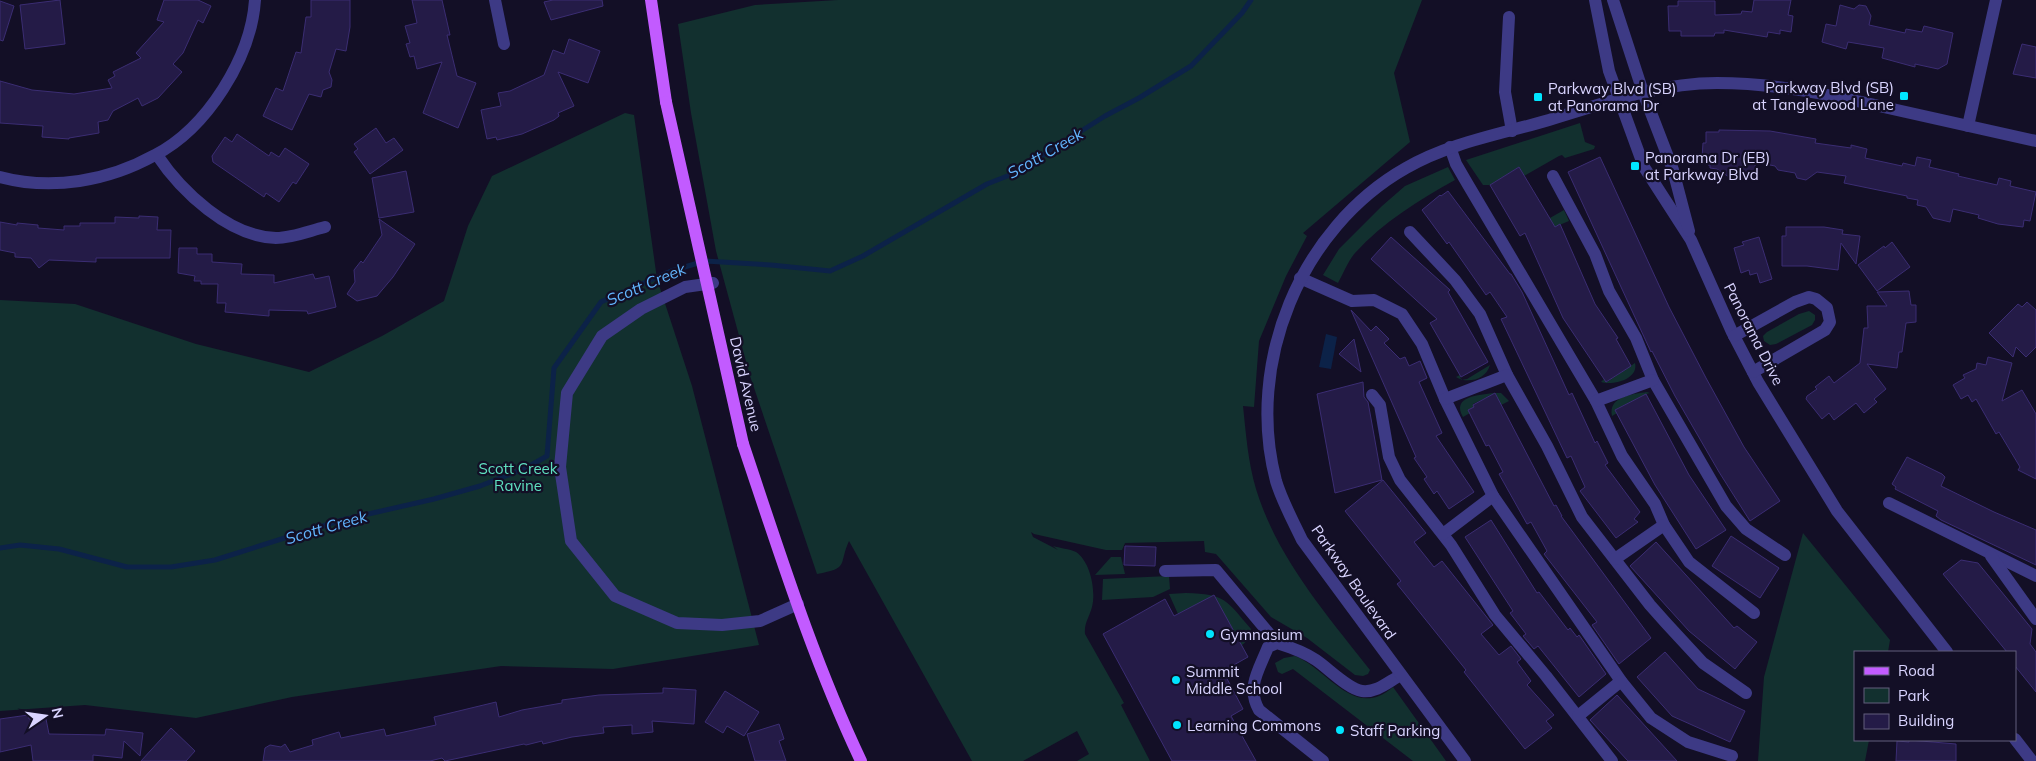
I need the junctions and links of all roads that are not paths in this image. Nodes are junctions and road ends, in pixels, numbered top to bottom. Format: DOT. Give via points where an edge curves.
graph roads {
  1 [pos="255,0"];
  2 [pos="495,0"];
  3 [pos="651,0"];
  4 [pos="1595,0"];
  5 [pos="1613,0"];
  6 [pos="1996,0"];
  7 [pos="1509,17"];
  8 [pos="504,44"];
  9 [pos="1643,92"];
  10 [pos="1617,98"];
  11 [pos="1968,126"];
  12 [pos="1512,131"];
  13 [pos="2036,141"];
  14 [pos="1450,147"];
  15 [pos="157,155"];
  16 [pos="0,176"];
  17 [pos="1553,176"];
  18 [pos="325,227"];
  19 [pos="1410,232"];
  20 [pos="1691,240"];
  21 [pos="1300,278"];
  22 [pos="713,283"];
  23 [pos="1734,336"];
  24 [pos="1753,372"];
  25 [pos="1507,375"];
  26 [pos="1653,380"];
  27 [pos="1372,395"];
  28 [pos="1446,399"];
  29 [pos="1596,400"];
  30 [pos="1493,496"];
  31 [pos="1889,502"];
  32 [pos="1664,525"];
  33 [pos="1443,534"];
  34 [pos="1990,554"];
  35 [pos="1785,555"];
  36 [pos="1615,559"];
  37 [pos="1165,570"];
  38 [pos="2036,576"];
  39 [pos="798,604"];
  40 [pos="1754,613"];
  41 [pos="2036,619"];
  42 [pos="1277,643"];
  43 [pos="1946,651"];
  44 [pos="1401,675"];
  45 [pos="1621,681"];
  46 [pos="1746,693"];
  47 [pos="1578,716"];
  48 [pos="2016,740"];
  49 [pos="1732,756"];
  50 [pos="861,761"];
  51 [pos="1323,761"];
  52 [pos="1465,761"];
  53 [pos="1612,761"];
  54 [pos="2032,761"];
  1 -- 15 [label="street" via="249,34 225,88 181,136"];
  2 -- 8 [label="street"];
  3 -- 39 [label="main road, David Avenue, bridge" via="666,102 743,444"];
  4 -- 10 [label="street, Panorama Drive"];
  5 -- 9 [label="street"];
  6 -- 11 [label="street"];
  7 -- 12 [label="street" via="1505,92"];
  9 -- 10 [label="street, Parkway Boulevard"];
  9 -- 11 [label="street, Parkway Boulevard" via="1698,84 1764,85 1818,92"];
  9 -- 20 [label="street" via="1673,170"];
  10 -- 12 [label="street, Parkway Boulevard"];
  10 -- 20 [label="street, Panorama Drive" via="1644,167"];
  11 -- 13 [label="street, Parkway Boulevard"];
  12 -- 14 [label="street, Parkway Boulevard"];
  14 -- 21 [label="street, Parkway Boulevard" via="1406,168 1360,202 1341,221"];
  14 -- 29 [label="street" via="1466,183"];
  15 -- 16 [label="street" via="84,181 62,184 34,183"];
  15 -- 18 [label="street" via="198,202 247,232 276,238"];
  17 -- 26 [label="street" via="1594,254 1608,291 1636,338"];
  19 -- 25 [label="street" via="1455,280 1480,314"];
  20 -- 23 [label="street, Panorama Drive"];
  21 -- 28 [label="street" via="1352,301 1374,300 1402,314 1422,344"];
  21 -- 44 [label="street, Parkway Boulevard" via="1277,340 1270,380 1268,413 1276,481 1302,540"];
  22 -- 39 [label="street" via="685,287 641,309 602,336 567,392 560,467 571,541 615,596 677,624 722,625 760,621"];
  23 -- 24 [label="street, Panorama Drive"];
  23 -- 24 [label="street" via="1801,298 1816,299 1827,308 1830,322 1825,330"];
  24 -- 43 [label="street, Panorama Drive" via="1837,511"];
  25 -- 28 [label="street"];
  25 -- 36 [label="street" via="1582,517"];
  26 -- 29 [label="street"];
  26 -- 35 [label="street" via="1726,506 1746,529"];
  27 -- 33 [label="street" via="1380,405 1389,457 1400,480"];
  28 -- 30 [label="street"];
  29 -- 32 [label="street" via="1622,456 1655,504"];
  30 -- 33 [label="street"];
  30 -- 45 [label="street"];
  31 -- 34 [label="street"];
  32 -- 36 [label="street"];
  32 -- 40 [label="street" via="1690,562"];
  33 -- 47 [label="street" via="1494,615"];
  34 -- 38 [label="street"];
  34 -- 41 [label="street"];
  36 -- 46 [label="street" via="1650,605 1704,663"];
  37 -- 42 [label="street" via="1216,570"];
  39 -- 50 [label="main road, David Avenue"];
  42 -- 44 [label="street" via="1314,658 1361,691 1381,687"];
  42 -- 51 [label="street" via="1268,647 1258,671 1252,692 1256,704 1259,710"];
  44 -- 52 [label="street, Parkway Boulevard"];
  45 -- 47 [label="street"];
  45 -- 49 [label="street" via="1651,718 1688,742"];
  47 -- 53 [label="street"];
  48 -- 54 [label="street"];
}
